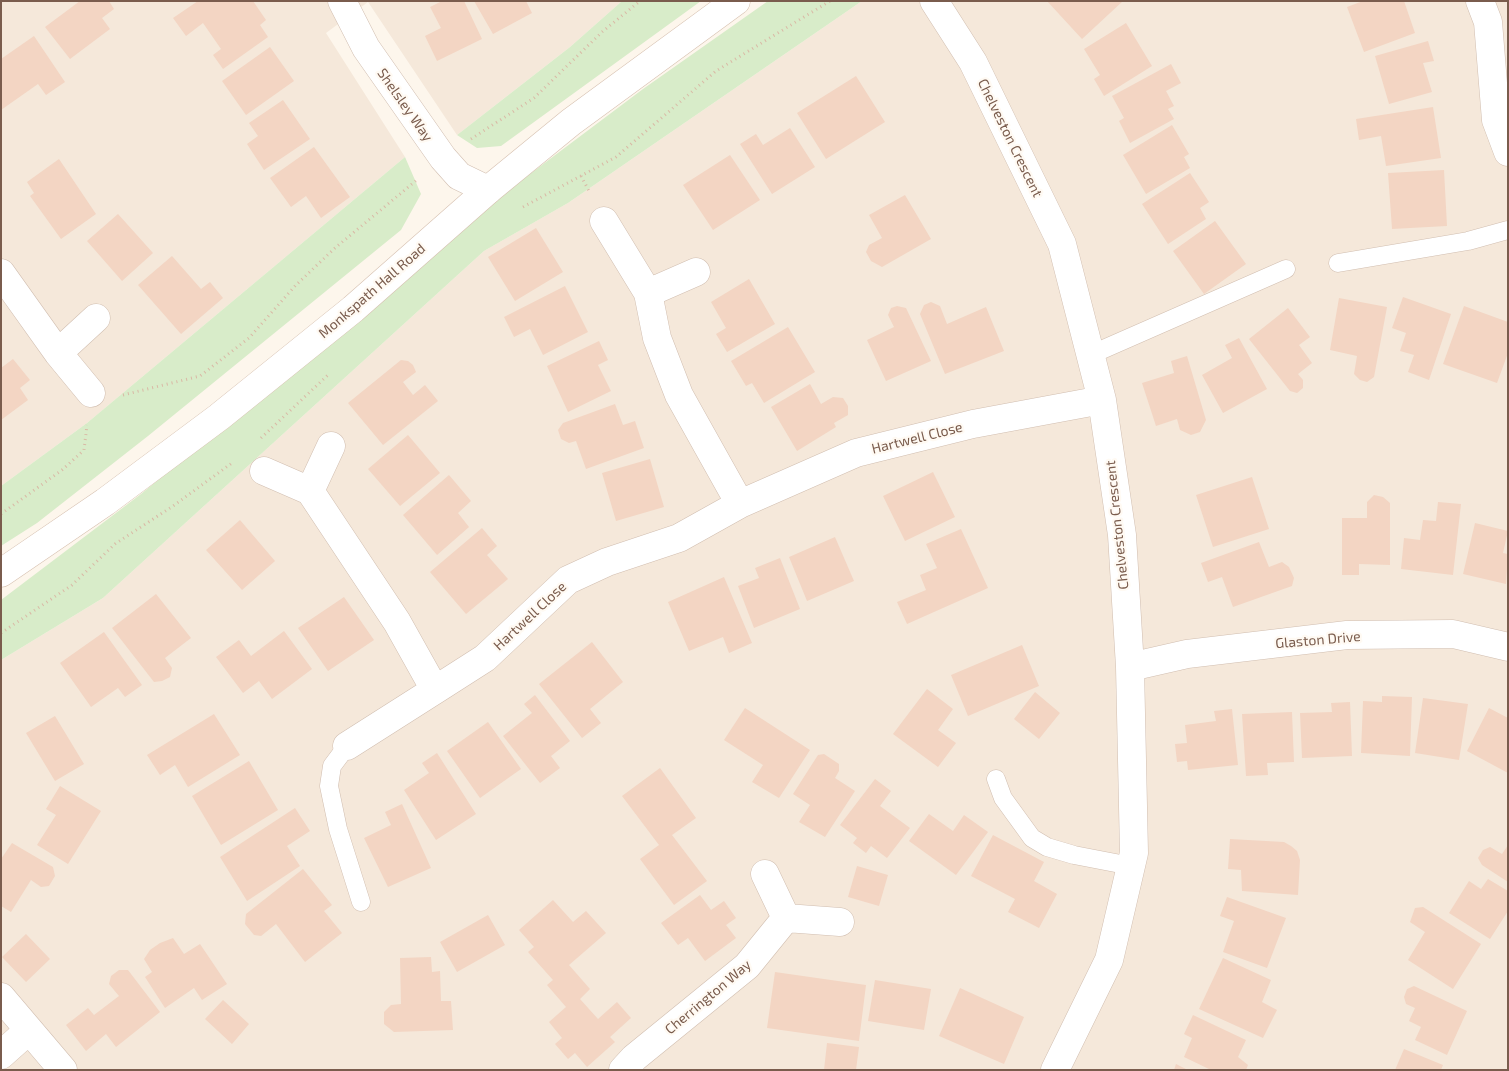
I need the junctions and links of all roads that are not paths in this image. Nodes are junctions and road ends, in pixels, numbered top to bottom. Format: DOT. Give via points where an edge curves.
graph roads {
  1 [pos="342,1"];
  2 [pos="736,1"];
  3 [pos="934,1"];
  4 [pos="1480,1"];
  5 [pos="1508,152"];
  6 [pos="488,190"];
  7 [pos="604,221"];
  8 [pos="1508,230"];
  9 [pos="1338,263"];
  10 [pos="1286,269"];
  11 [pos="696,272"];
  12 [pos="1,273"];
  13 [pos="648,293"];
  14 [pos="96,318"];
  15 [pos="58,353"];
  16 [pos="1090,355"];
  17 [pos="97,396"];
  18 [pos="1102,400"];
  19 [pos="331,446"];
  20 [pos="264,472"];
  21 [pos="310,491"];
  22 [pos="740,504"];
  23 [pos="1,573"];
  24 [pos="1508,647"];
  25 [pos="1130,667"];
  26 [pos="436,690"];
  27 [pos="347,746"];
  28 [pos="996,779"];
  29 [pos="1131,866"];
  30 [pos="765,874"];
  31 [pos="361,902"];
  32 [pos="786,918"];
  33 [pos="840,922"];
  34 [pos="1,997"];
  35 [pos="29,1030"];
  36 [pos="1,1054"];
  37 [pos="63,1070"];
  38 [pos="623,1070"];
  39 [pos="1055,1070"];
  1 -- 6 [label="street, Shelsley Way" via="366,48 442,158 459,176"];
  2 -- 6 [label="street, Monkspath Hall Road" via="571,122"];
  3 -- 16 [label="street, Chelveston Crescent" via="973,62 1062,244"];
  4 -- 5 [label="street" via="1488,22 1496,120"];
  6 -- 23 [label="street, Monkspath Hall Road" via="352,309 219,418"];
  7 -- 13 [label="street"];
  8 -- 9 [label="lane" via="1468,241"];
  10 -- 16 [label="lane"];
  11 -- 13 [label="street"];
  12 -- 15 [label="street"];
  13 -- 22 [label="street" via="657,338 679,395"];
  14 -- 15 [label="street"];
  15 -- 17 [label="street"];
  16 -- 18 [label="street, Chelveston Crescent"];
  18 -- 22 [label="street, Hartwell Close" via="973,424 856,453"];
  18 -- 25 [label="street, Chelveston Crescent" via="1122,535"];
  19 -- 21 [label="street"];
  20 -- 21 [label="street"];
  21 -- 26 [label="street" via="398,622"];
  22 -- 26 [label="street, Hartwell Close" via="678,538 607,562 568,580 485,658"];
  24 -- 25 [label="street, Glaston Drive" via="1453,634 1347,635 1187,654"];
  25 -- 29 [label="street, Chelveston Crescent" via="1134,853"];
  26 -- 27 [label="street, Hartwell Close"];
  27 -- 31 [label="lane" via="332,766 329,786 338,830"];
  28 -- 29 [label="lane" via="1003,798 1032,838 1047,847 1074,855"];
  29 -- 39 [label="street, Chelveston Crescent" via="1109,960"];
  30 -- 32 [label="street"];
  32 -- 33 [label="street"];
  32 -- 38 [label="street, Cherrington Way" via="747,966"];
  34 -- 35 [label="street"];
  35 -- 36 [label="street"];
  35 -- 37 [label="street"];
}
